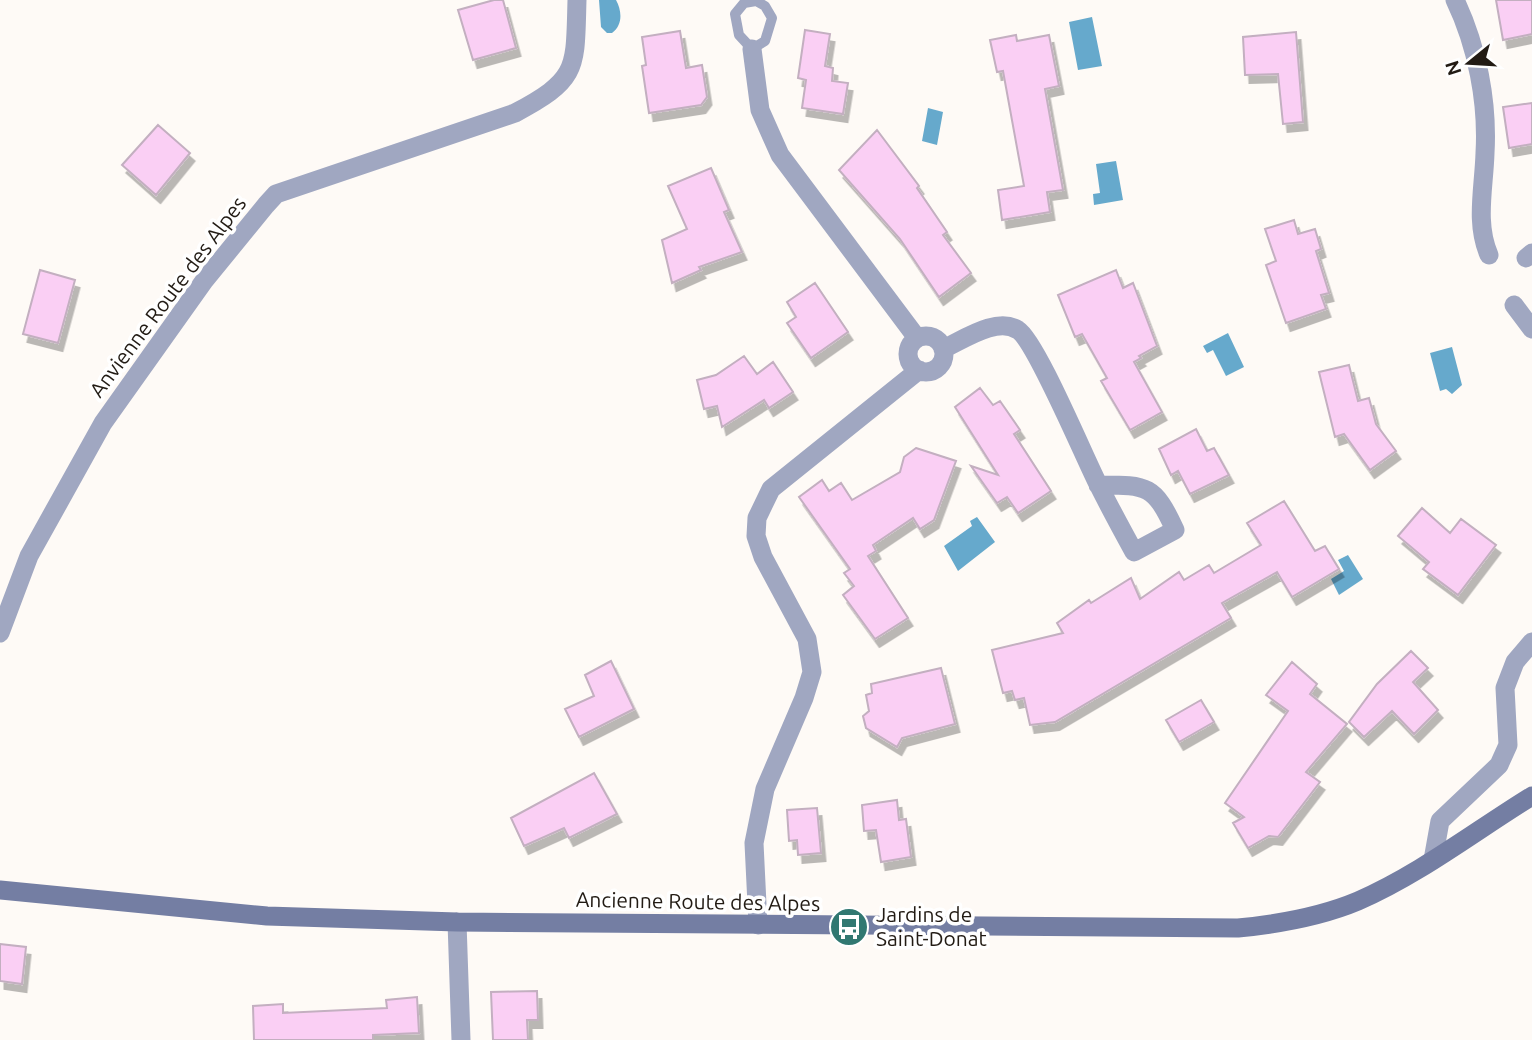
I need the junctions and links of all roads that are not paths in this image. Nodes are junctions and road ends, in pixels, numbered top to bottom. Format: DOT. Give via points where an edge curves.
graph roads {
  1 [pos="578,0"];
  2 [pos="1455,0"];
  3 [pos="752,49"];
  4 [pos="1489,255"];
  5 [pos="1514,305"];
  6 [pos="1532,329"];
  7 [pos="917,338"];
  8 [pos="943,349"];
  9 [pos="919,370"];
  10 [pos="1098,485"];
  11 [pos="0,633"];
  12 [pos="1532,642"];
  13 [pos="1532,796"];
  14 [pos="1433,860"];
  15 [pos="0,890"];
  16 [pos="457,922"];
  17 [pos="758,925"];
  18 [pos="461,1040"];
  1 -- 11 [label="street, Anvienne Route des Alpes" via="575,56 562,84 536,102 275,194 204,281 103,423 29,556"];
  2 -- 4 [label="street" via="1469,34 1484,103 1481,237"];
  3 -- 7 [label="street" via="760,110 780,155"];
  5 -- 6 [label="street"];
  7 -- 8 [label="street" via="933,337"];
  7 -- 9 [label="street" via="908,357"];
  8 -- 9 [label="street" via="940,366"];
  8 -- 10 [label="street" via="990,328 1019,330 1034,351"];
  9 -- 17 [label="street" via="771,489 757,517 756,536 763,557 807,639 812,671 765,789 754,843"];
  12 -- 14 [label="street" via="1515,662 1505,688 1508,745 1499,765 1440,821"];
  13 -- 14 [label="main road, Ancienne Route des Alpes"];
  14 -- 17 [label="main road, Ancienne Route des Alpes" via="1388,887 1326,912 1238,928"];
  15 -- 16 [label="main road, Ancienne Route des Alpes" via="267,916"];
  16 -- 17 [label="main road, Ancienne Route des Alpes"];
  16 -- 18 [label="street"];
}
